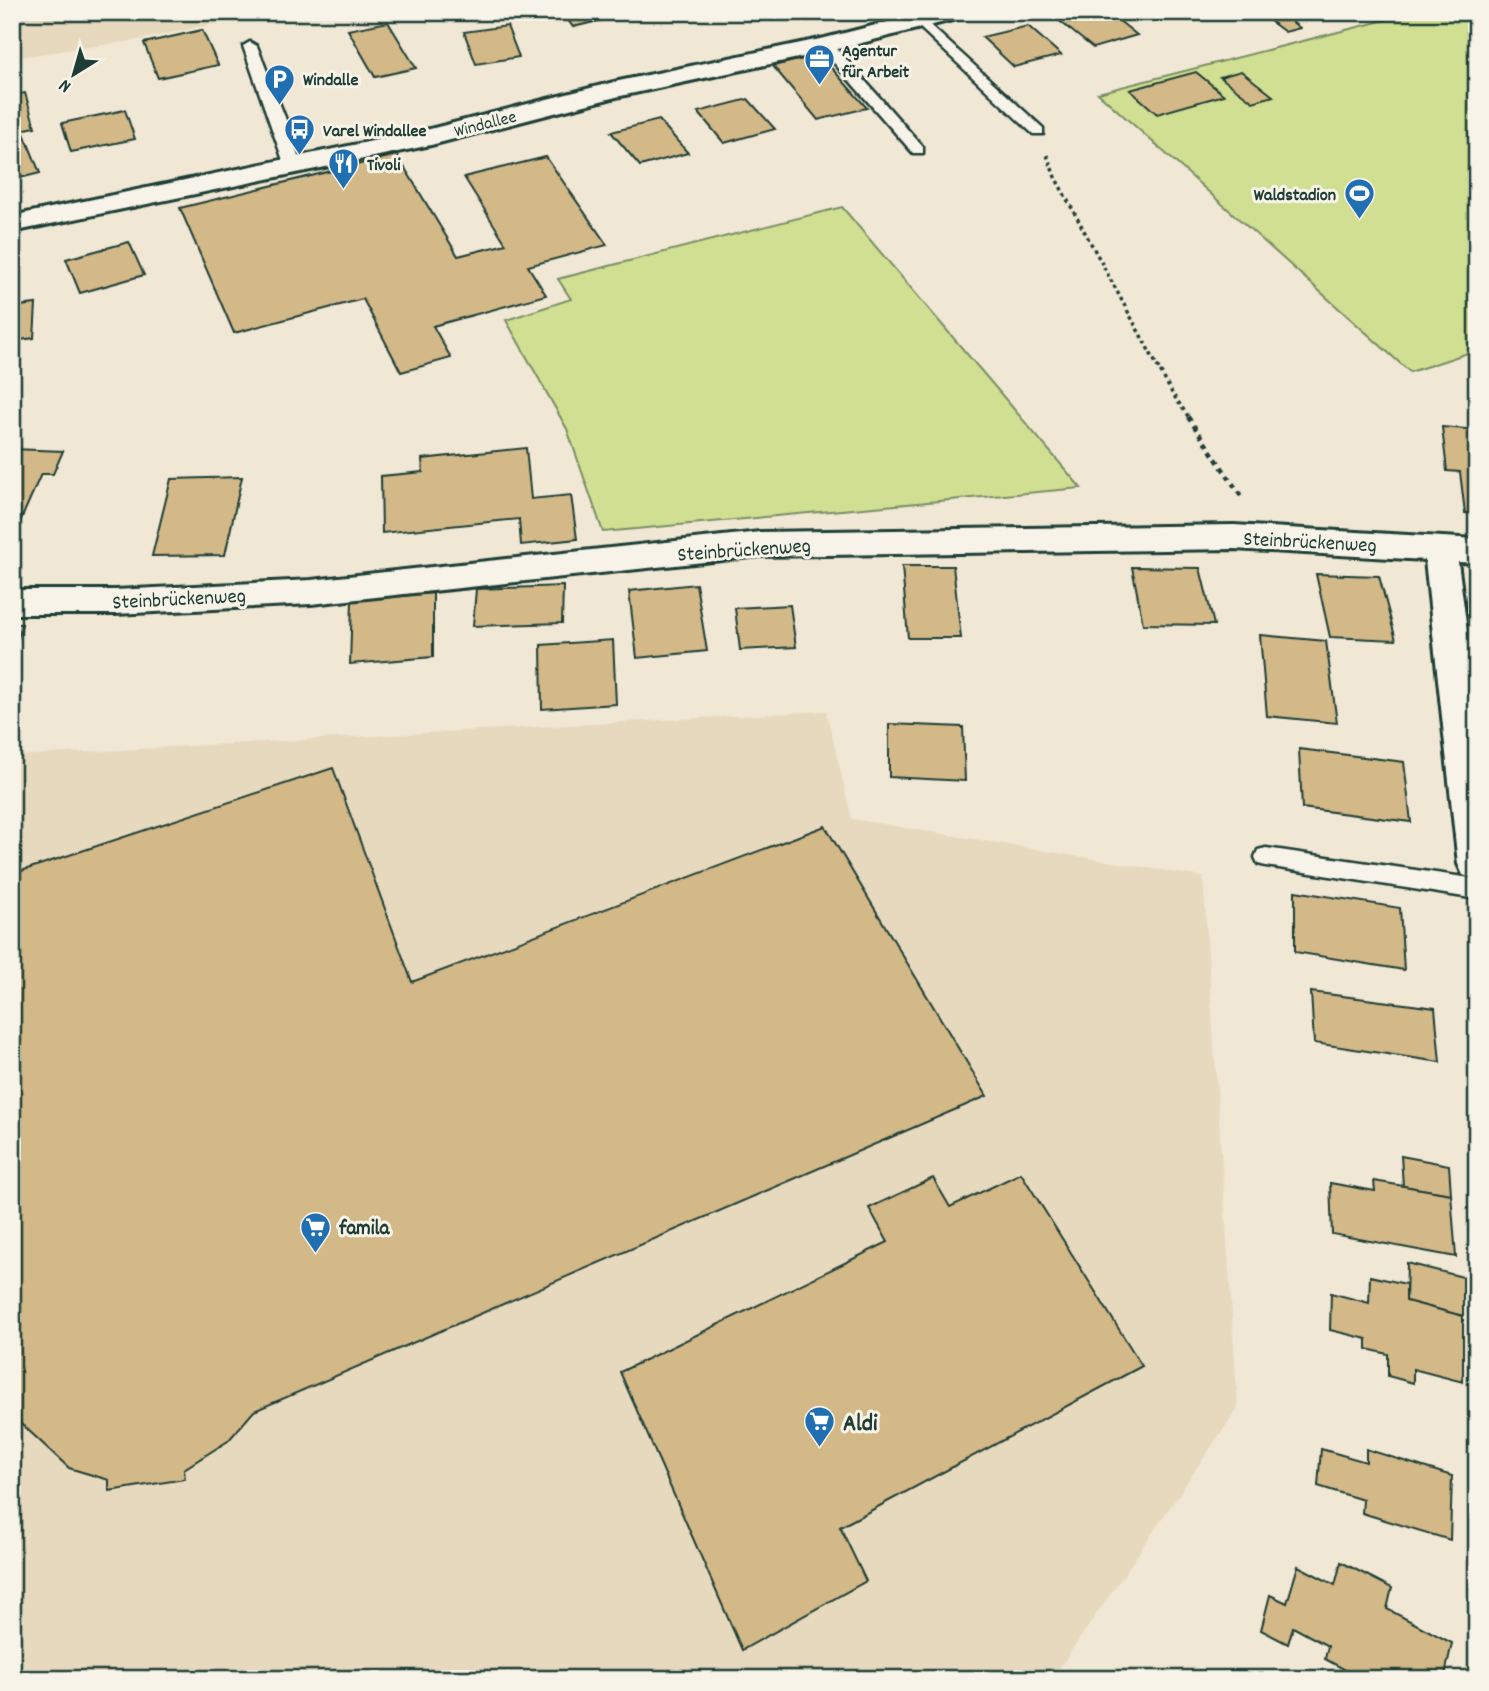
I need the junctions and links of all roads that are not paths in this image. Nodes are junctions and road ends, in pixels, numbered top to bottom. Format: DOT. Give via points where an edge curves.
graph roads {
  1 [pos="956,12"];
  2 [pos="922,21"];
  3 [pos="825,45"];
  4 [pos="250,46"];
  5 [pos="1038,131"];
  6 [pos="918,150"];
  7 [pos="292,166"];
  8 [pos="12,224"];
  9 [pos="1440,547"];
  10 [pos="1477,551"];
  11 [pos="12,602"];
  12 [pos="1266,857"];
  13 [pos="1477,864"];
  14 [pos="1477,889"];
  1 -- 2 [label="street, Windallee"];
  2 -- 3 [label="street, Windallee"];
  2 -- 5 [label="lane"];
  3 -- 6 [label="lane"];
  3 -- 7 [label="street, Windallee"];
  4 -- 7 [label="lane"];
  7 -- 8 [label="street, Windallee"];
  9 -- 10 [label="street, Steinbrückenweg"];
  9 -- 11 [label="street, Steinbrückenweg" via="1234,537 760,544 311,592"];
  9 -- 13 [label="street"];
  12 -- 14 [label="lane"];
}
